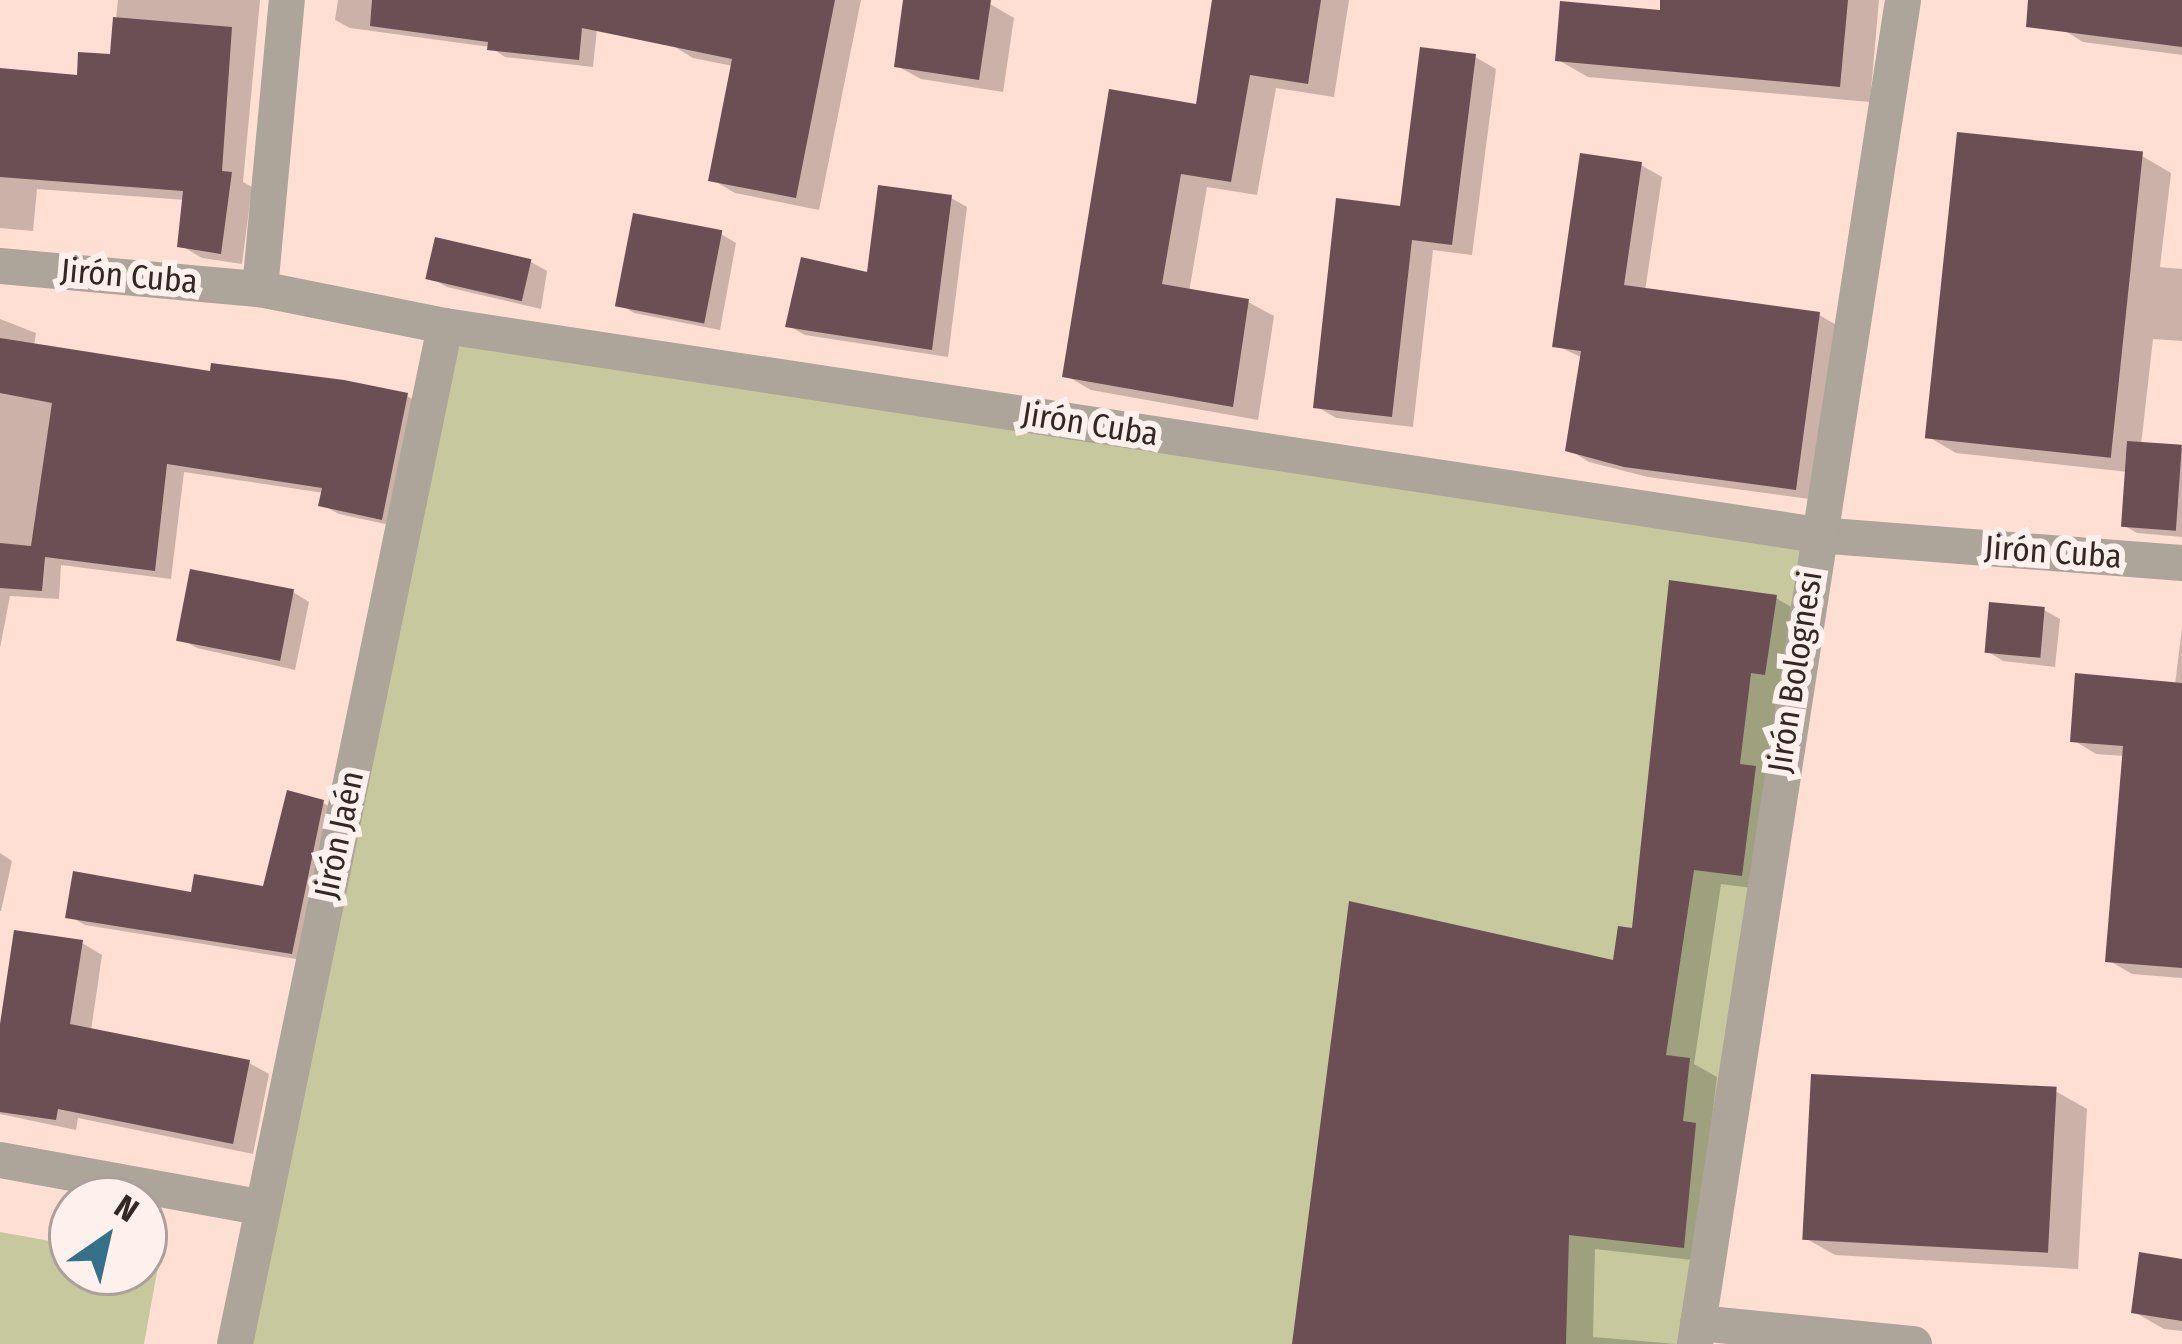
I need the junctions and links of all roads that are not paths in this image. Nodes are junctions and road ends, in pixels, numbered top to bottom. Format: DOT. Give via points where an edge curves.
graph roads {
  1 [pos="287,0"];
  2 [pos="1903,0"];
  3 [pos="0,266"];
  4 [pos="260,289"];
  5 [pos="445,326"];
  6 [pos="1817,535"];
  7 [pos="2182,563"];
  8 [pos="0,1160"];
  9 [pos="263,1208"];
  10 [pos="1696,1334"];
  11 [pos="235,1344"];
  12 [pos="1914,1344"];
  1 -- 4 [label="street"];
  2 -- 6 [label="street, Jirón Bolognesi"];
  3 -- 4 [label="street, Jirón Cuba"];
  4 -- 5 [label="street, Jirón Cuba"];
  5 -- 6 [label="street, Jirón Cuba"];
  5 -- 9 [label="street, Jirón Jaén"];
  6 -- 7 [label="street, Jirón Cuba"];
  6 -- 10 [label="street, Jirón Bolognesi"];
  8 -- 9 [label="street"];
  9 -- 11 [label="street, Jirón Jaén"];
  10 -- 12 [label="street"];
}
